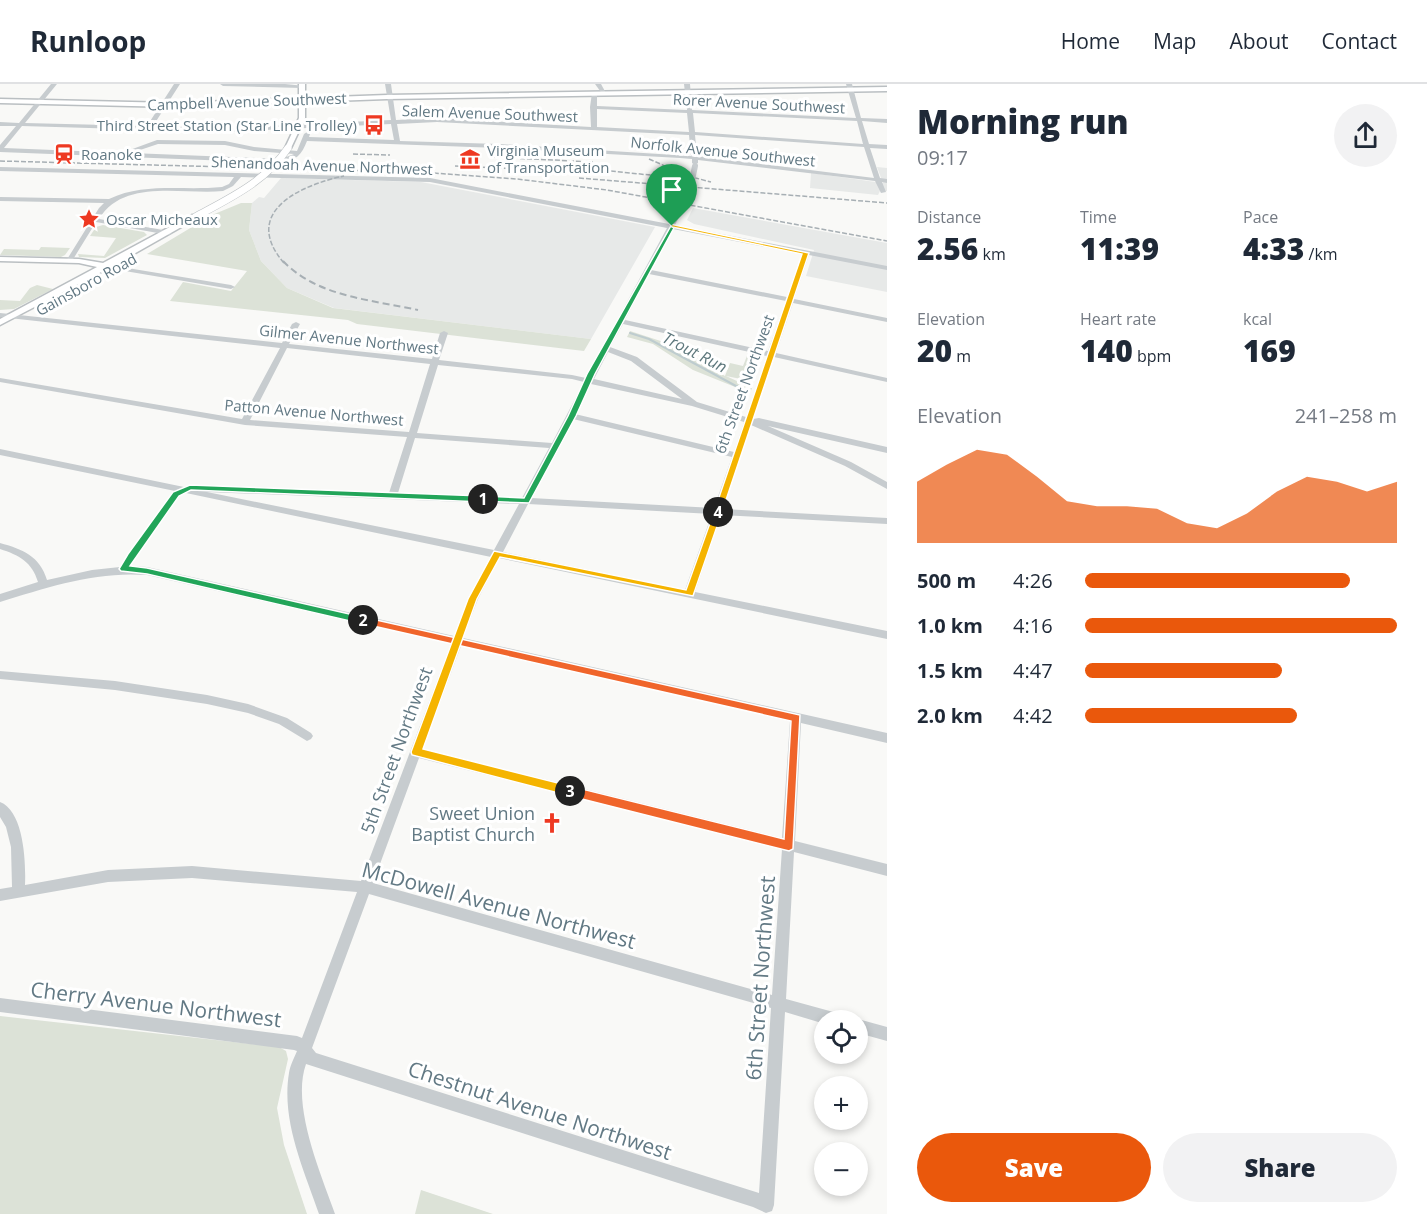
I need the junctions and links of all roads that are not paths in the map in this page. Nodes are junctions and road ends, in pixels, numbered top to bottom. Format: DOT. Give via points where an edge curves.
graph roads {
  1 [pos="54,84"];
  2 [pos="177,84"];
  3 [pos="223,84"];
  4 [pos="388,84"];
  5 [pos="598,84"];
  6 [pos="302,85"];
  7 [pos="849,86"];
  8 [pos="688,88"];
  9 [pos="887,88"];
  10 [pos="594,94"];
  11 [pos="605,94"];
  12 [pos="391,97"];
  13 [pos="0,101"];
  14 [pos="302,101"];
  15 [pos="39,102"];
  16 [pos="164,105"];
  17 [pos="593,107"];
  18 [pos="690,111"];
  19 [pos="859,119"];
  20 [pos="887,121"];
  21 [pos="394,122"];
  22 [pos="0,124"];
  23 [pos="20,125"];
  24 [pos="299,127"];
  25 [pos="149,128"];
  26 [pos="594,128"];
  27 [pos="236,130"];
  28 [pos="692,133"];
  29 [pos="397,142"];
  30 [pos="149,143"];
  31 [pos="233,144"];
  32 [pos="866,146"];
  33 [pos="887,147"];
  34 [pos="0,149"];
  35 [pos="123,153"];
  36 [pos="299,153"];
  37 [pos="146,155"];
  38 [pos="695,157"];
  39 [pos="0,170"];
  40 [pos="239,175"];
  41 [pos="878,180"];
  42 [pos="887,181"];
  43 [pos="883,192"];
  44 [pos="0,199"];
  45 [pos="110,201"];
  46 [pos="95,220"];
  47 [pos="672,226"];
  48 [pos="169,233"];
  49 [pos="806,253"];
  50 [pos="0,259"];
  51 [pos="69,261"];
  52 [pos="0,264"];
  53 [pos="102,267"];
  54 [pos="115,268"];
  55 [pos="887,268"];
  56 [pos="647,271"];
  57 [pos="231,287"];
  58 [pos="791,300"];
  59 [pos="0,315"];
  60 [pos="11,316"];
  61 [pos="24,318"];
  62 [pos="887,320"];
  63 [pos="620,321"];
  64 [pos="0,322"];
  65 [pos="296,324"];
  66 [pos="0,331"];
  67 [pos="444,333"];
  68 [pos="285,346"];
  69 [pos="605,348"];
  70 [pos="772,355"];
  71 [pos="434,362"];
  72 [pos="0,380"];
  73 [pos="588,380"];
  74 [pos="887,380"];
  75 [pos="694,404"];
  76 [pos="572,416"];
  77 [pos="750,421"];
  78 [pos="245,422"];
  79 [pos="411,435"];
  80 [pos="556,446"];
  81 [pos="887,450"];
  82 [pos="0,452"];
  83 [pos="736,455"];
  84 [pos="887,486"];
  85 [pos="183,489"];
  86 [pos="393,495"];
  87 [pos="526,501"];
  88 [pos="718,511"];
  89 [pos="887,521"];
  90 [pos="0,546"];
  91 [pos="497,554"];
  92 [pos="124,569"];
  93 [pos="43,584"];
  94 [pos="689,594"];
  95 [pos="0,598"];
  96 [pos="887,635"];
  97 [pos="457,642"];
  98 [pos="0,675"];
  99 [pos="796,718"];
  100 [pos="307,736"];
  101 [pos="887,738"];
  102 [pos="416,752"];
  103 [pos="0,807"];
  104 [pos="789,845"];
  105 [pos="887,870"];
  106 [pos="365,888"];
  107 [pos="18,891"];
  108 [pos="0,895"];
  109 [pos="779,1003"];
  110 [pos="0,1005"];
  111 [pos="814,1013"];
  112 [pos="868,1029"];
  113 [pos="887,1034"];
  114 [pos="305,1049"];
  115 [pos="766,1205"];
  116 [pos="327,1214"];
  1 -- 15 [label="street"];
  2 -- 16 [label="street"];
  3 -- 6 [label="street"];
  4 -- 12 [label="street"];
  5 -- 11 [label="street"];
  6 -- 14 [label="main road"];
  7 -- 8 [label="main road, Campbell Avenue Southwest"];
  7 -- 9 [label="main road, Campbell Avenue Southwest"];
  7 -- 19 [label="street"];
  8 -- 11 [label="main road, Campbell Avenue Southwest"];
  8 -- 18 [label="street, 5th Street Northwest"];
  10 -- 11 [label="main road, Campbell Avenue Southwest"];
  10 -- 12 [label="main road, Campbell Avenue Southwest"];
  10 -- 17 [label="street"];
  12 -- 14 [label="main road, Campbell Avenue Southwest"];
  12 -- 21 [label="street"];
  13 -- 15 [label="main road, Campbell Avenue Southwest"];
  14 -- 16 [label="main road, Campbell Avenue Southwest"];
  14 -- 24 [label="main road"];
  15 -- 16 [label="main road, Campbell Avenue Southwest"];
  15 -- 23 [label="street"];
  16 -- 25 [label="street"];
  17 -- 18 [label="street, Rorer Avenue Southwest"];
  17 -- 26 [label="street"];
  18 -- 19 [label="street, Rorer Avenue Southwest"];
  18 -- 28 [label="street, 5th Street Northwest"];
  19 -- 20 [label="street, Rorer Avenue Southwest"];
  19 -- 32 [label="street"];
  21 -- 24 [label="street, Salem Avenue Southwest"];
  21 -- 26 [label="street, Salem Avenue Southwest" via="437,120"];
  21 -- 29 [label="street"];
  22 -- 23 [label="street, Salem Avenue Southwest"];
  23 -- 25 [label="street, Salem Avenue Southwest"];
  23 -- 34 [label="street"];
  24 -- 27 [label="street, Salem Avenue Southwest"];
  24 -- 48 [label="main road, Gainsboro Road, bridge" via="279,164 267,175"];
  25 -- 27 [label="street, Salem Avenue Southwest"];
  26 -- 28 [label="street, Salem Avenue Southwest"];
  27 -- 31 [label="street"];
  28 -- 32 [label="street, Salem Avenue Southwest"];
  28 -- 38 [label="street, 5th Street Northwest"];
  29 -- 36 [label="street, Norfolk Avenue Southwest" via="306,136"];
  29 -- 38 [label="street, Norfolk Avenue Southwest"];
  30 -- 31 [label="street"];
  30 -- 35 [label="street"];
  30 -- 37 [label="street" via="143,151"];
  31 -- 36 [label="street"];
  32 -- 33 [label="street, Salem Avenue Southwest"];
  32 -- 41 [label="street"];
  34 -- 35 [label="street"];
  35 -- 37 [label="street"];
  36 -- 37 [label="street" via="292,160"];
  38 -- 41 [label="street, Norfolk Avenue Southwest"];
  38 -- 47 [label="street, 5th Street Northwest, bridge" via="690,190"];
  39 -- 40 [label="street, Shenandoah Avenue Northwest"];
  40 -- 45 [label="street" via="223,189 145,189"];
  40 -- 47 [label="street, Shenandoah Avenue Northwest" via="430,180"];
  41 -- 42 [label="street, Norfolk Avenue Southwest"];
  41 -- 43 [label="street"];
  44 -- 45 [label="street"];
  45 -- 46 [label="street"];
  46 -- 48 [label="street"];
  46 -- 51 [label="street"];
  47 -- 49 [label="street, Shenandoah Avenue Northwest"];
  47 -- 56 [label="street, 5th Street Northwest"];
  48 -- 53 [label="main road, Gainsboro Road"];
  48 -- 54 [label="main road, Gainsboro Road"];
  49 -- 55 [label="street, Shenandoah Avenue Northwest"];
  49 -- 58 [label="street, 6th Street Northwest"];
  50 -- 51 [label="main road"];
  51 -- 53 [label="main road"];
  52 -- 53 [label="main road"];
  53 -- 54 [label="main road"];
  53 -- 60 [label="main road, Gainsboro Road"];
  54 -- 57 [label="street"];
  54 -- 61 [label="main road, Gainsboro Road"];
  56 -- 58 [label="street"];
  56 -- 63 [label="street, 5th Street Northwest"];
  58 -- 62 [label="street"];
  58 -- 70 [label="street, 6th Street Northwest"];
  59 -- 60 [label="street, Gilmer Avenue Northwest"];
  60 -- 61 [label="street, Gilmer Avenue Northwest"];
  60 -- 64 [label="main road, Gainsboro Road"];
  61 -- 66 [label="main road, Gainsboro Road"];
  61 -- 68 [label="street, Gilmer Avenue Northwest"];
  63 -- 69 [label="street, 5th Street Northwest"];
  63 -- 70 [label="street"];
  65 -- 68 [label="street"];
  67 -- 71 [label="street"];
  68 -- 71 [label="street, Gilmer Avenue Northwest"];
  68 -- 78 [label="street"];
  69 -- 73 [label="street, 5th Street Northwest"];
  69 -- 75 [label="street" via="634,359"];
  70 -- 74 [label="street"];
  70 -- 77 [label="street, 6th Street Northwest"];
  71 -- 73 [label="street, Gilmer Avenue Northwest"];
  71 -- 79 [label="street"];
  72 -- 78 [label="street, Patton Avenue Northwest"];
  73 -- 75 [label="street, Gilmer Avenue Northwest"];
  73 -- 76 [label="street, 5th Street Northwest"];
  75 -- 77 [label="street, Gilmer Avenue Northwest"];
  76 -- 80 [label="street, 5th Street Northwest"];
  76 -- 83 [label="street"];
  77 -- 81 [label="street"];
  77 -- 83 [label="street, 6th Street Northwest"];
  77 -- 84 [label="street" via="849,464"];
  78 -- 79 [label="street, Patton Avenue Northwest"];
  79 -- 80 [label="street, Patton Avenue Northwest"];
  79 -- 86 [label="street"];
  80 -- 87 [label="street, 5th Street Northwest"];
  82 -- 85 [label="street"];
  83 -- 88 [label="street, 6th Street Northwest"];
  85 -- 86 [label="street"];
  85 -- 91 [label="street"];
  85 -- 92 [label="street"];
  86 -- 87 [label="street"];
  87 -- 88 [label="street"];
  87 -- 91 [label="street, 5th Street Northwest"];
  88 -- 89 [label="street"];
  88 -- 94 [label="street, 6th Street Northwest"];
  90 -- 93 [label="street" via="31,558"];
  91 -- 94 [label="street"];
  91 -- 97 [label="street, 5th Street Northwest" via="473,599"];
  92 -- 93 [label="street"];
  92 -- 97 [label="street"];
  93 -- 95 [label="street"];
  94 -- 96 [label="street"];
  97 -- 99 [label="street"];
  97 -- 102 [label="street, 5th Street Northwest"];
  98 -- 100 [label="street" via="214,702 281,719"];
  99 -- 101 [label="street"];
  99 -- 104 [label="street, 6th Street Northwest"];
  102 -- 104 [label="street"];
  102 -- 106 [label="street, 5th Street Northwest"];
  103 -- 107 [label="street" via="19,845"];
  104 -- 105 [label="street"];
  104 -- 109 [label="street, 6th Street Northwest"];
  106 -- 107 [label="street, McDowell Avenue Northwest" via="192,872 108,876"];
  106 -- 109 [label="street, McDowell Avenue Northwest"];
  106 -- 114 [label="street, 5th Street Northwest"];
  107 -- 108 [label="street, McDowell Avenue Northwest"];
  109 -- 111 [label="street, McDowell Avenue Northwest"];
  109 -- 115 [label="street, 6th Street Northwest"];
  110 -- 114 [label="street, Cherry Avenue Northwest" via="289,1041"];
  112 -- 113 [label="street"];
  114 -- 115 [label="street, Chestnut Avenue Northwest" via="311,1059"];
  114 -- 116 [label="street, 5th Street Northwest" via="296,1072 294,1106"];
}
